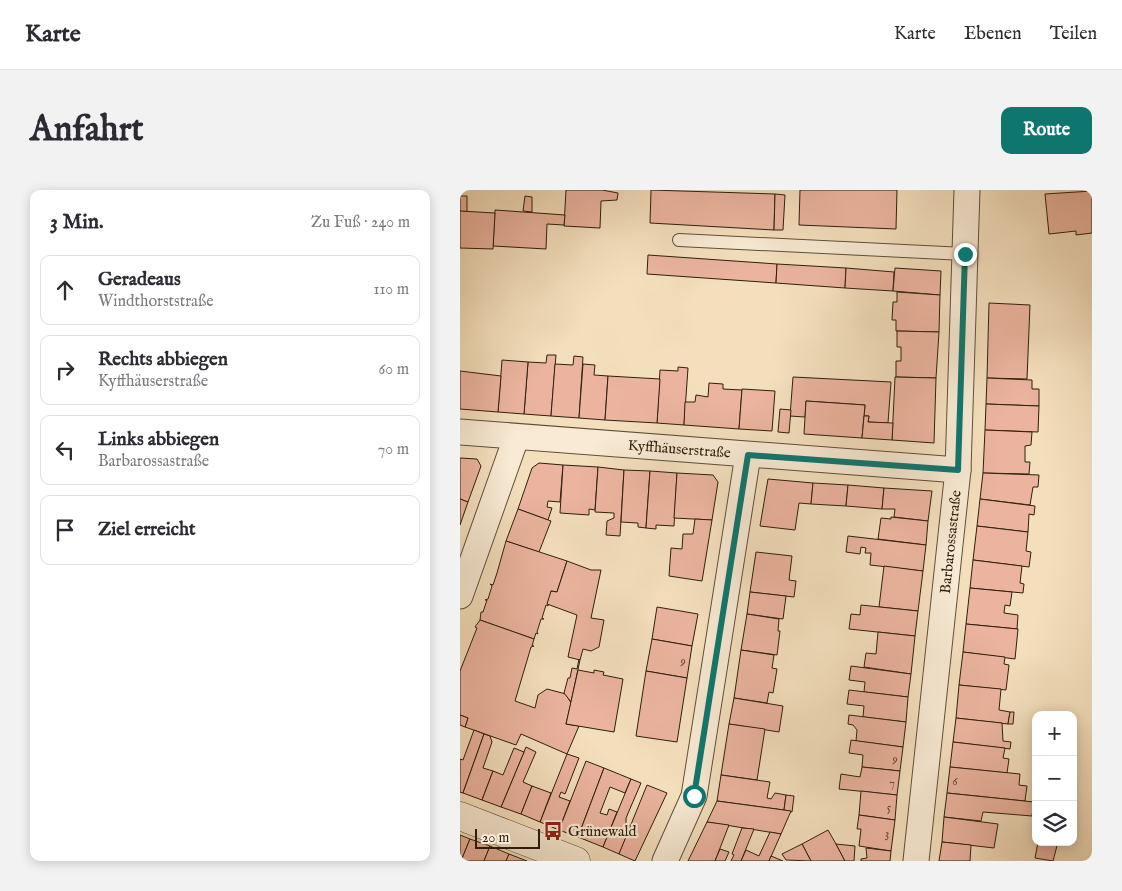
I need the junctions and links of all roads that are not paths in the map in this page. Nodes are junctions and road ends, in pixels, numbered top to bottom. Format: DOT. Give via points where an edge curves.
graph roads {
  1 [pos="967,190"];
  2 [pos="679,240"];
  3 [pos="965,254"];
  4 [pos="460,432"];
  5 [pos="516,438"];
  6 [pos="748,455"];
  7 [pos="958,470"];
  8 [pos="460,596"];
  9 [pos="460,816"];
  10 [pos="576,861"];
  11 [pos="665,861"];
  12 [pos="916,861"];
  1 -- 3 [label="street, Barbarossastraße"];
  2 -- 3 [label="lane"];
  3 -- 7 [label="street, Barbarossastraße"];
  4 -- 5 [label="street, Kyffhäuserstraße"];
  5 -- 6 [label="street, Kyffhäuserstraße"];
  5 -- 8 [label="street"];
  6 -- 7 [label="street, Kyffhäuserstraße"];
  6 -- 11 [label="street" via="694,796"];
  7 -- 12 [label="street, Barbarossastraße"];
  9 -- 10 [label="street"];
}
